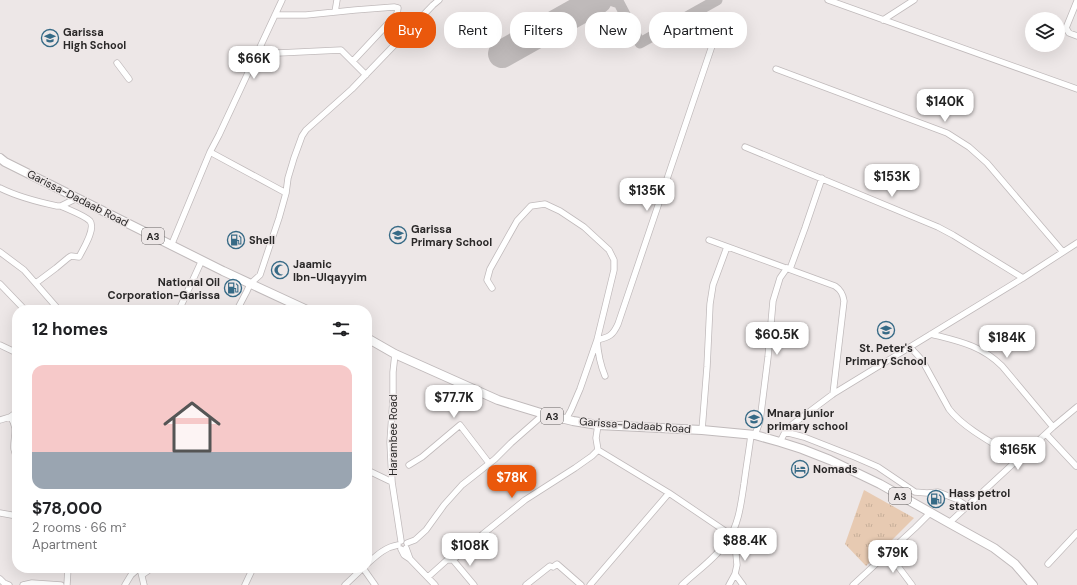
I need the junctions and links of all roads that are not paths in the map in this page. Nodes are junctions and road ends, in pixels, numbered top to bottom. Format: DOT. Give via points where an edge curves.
graph roads {
  1 [pos="282,0"];
  2 [pos="337,0"];
  3 [pos="439,0"];
  4 [pos="828,0"];
  5 [pos="914,0"];
  6 [pos="1077,1"];
  7 [pos="335,12"];
  8 [pos="275,15"];
  9 [pos="883,20"];
  10 [pos="1077,36"];
  11 [pos="712,48"];
  12 [pos="257,54"];
  13 [pos="353,61"];
  14 [pos="117,63"];
  15 [pos="776,69"];
  16 [pos="366,75"];
  17 [pos="129,79"];
  18 [pos="1077,89"];
  19 [pos="746,147"];
  20 [pos="210,152"];
  21 [pos="0,158"];
  22 [pos="822,178"];
  23 [pos="0,188"];
  24 [pos="286,192"];
  25 [pos="77,198"];
  26 [pos="61,206"];
  27 [pos="709,240"];
  28 [pos="1077,243"];
  29 [pos="171,246"];
  30 [pos="727,247"];
  31 [pos="0,252"];
  32 [pos="1063,252"];
  33 [pos="202,260"];
  34 [pos="788,269"];
  35 [pos="1023,278"];
  36 [pos="36,283"];
  37 [pos="0,284"];
  38 [pos="250,284"];
  39 [pos="492,288"];
  40 [pos="20,305"];
  41 [pos="55,305"];
  42 [pos="181,305"];
  43 [pos="240,305"];
  44 [pos="296,305"];
  45 [pos="931,334"];
  46 [pos="597,340"];
  47 [pos="372,341"];
  48 [pos="0,346"];
  49 [pos="910,347"];
  50 [pos="12,351"];
  51 [pos="395,354"];
  52 [pos="605,376"];
  53 [pos="833,394"];
  54 [pos="1077,407"];
  55 [pos="544,414"];
  56 [pos="10,417"];
  57 [pos="566,419"];
  58 [pos="0,420"];
  59 [pos="598,425"];
  60 [pos="1052,427"];
  61 [pos="702,430"];
  62 [pos="785,432"];
  63 [pos="1046,434"];
  64 [pos="753,435"];
  65 [pos="780,442"];
  66 [pos="598,450"];
  67 [pos="1019,459"];
  68 [pos="489,463"];
  69 [pos="409,465"];
  70 [pos="1076,466"];
  71 [pos="372,472"];
  72 [pos="392,482"];
  73 [pos="669,493"];
  74 [pos="967,506"];
  75 [pos="930,512"];
  76 [pos="0,513"];
  77 [pos="12,515"];
  78 [pos="948,523"];
  79 [pos="1077,533"];
  80 [pos="731,535"];
  81 [pos="403,545"];
  82 [pos="888,553"];
  83 [pos="372,559"];
  84 [pos="453,560"];
  85 [pos="1048,564"];
  86 [pos="68,573"];
  87 [pos="133,573"];
  88 [pos="145,573"];
  89 [pos="251,573"];
  90 [pos="358,573"];
  91 [pos="367,573"];
  92 [pos="735,574"];
  93 [pos="142,575"];
  94 [pos="428,577"];
  95 [pos="0,579"];
  96 [pos="855,583"];
  97 [pos="9,585"];
  98 [pos="22,585"];
  99 [pos="61,585"];
  100 [pos="67,585"];
  101 [pos="125,585"];
  102 [pos="144,585"];
  103 [pos="245,585"];
  104 [pos="345,585"];
  105 [pos="375,585"];
  106 [pos="435,585"];
  107 [pos="474,585"];
  108 [pos="526,585"];
  109 [pos="581,585"];
  110 [pos="590,585"];
  111 [pos="682,585"];
  112 [pos="728,585"];
  113 [pos="743,585"];
  114 [pos="912,585"];
  115 [pos="1033,585"];
  1 -- 8 [label="street"];
  2 -- 7 [label="street"];
  3 -- 16 [label="street"];
  4 -- 9 [label="street"];
  5 -- 9 [label="street"];
  6 -- 10 [label="street" via="1066,28"];
  7 -- 8 [label="street"];
  7 -- 13 [label="street" via="398,8 397,14"];
  8 -- 12 [label="street"];
  9 -- 18 [label="street"];
  11 -- 46 [label="street" via="618,324 614,333"];
  12 -- 13 [label="street" via="341,50"];
  12 -- 20 [label="street"];
  13 -- 16 [label="street"];
  14 -- 17 [label="street"];
  15 -- 32 [label="street" via="947,133 969,147 987,163"];
  16 -- 24 [label="street" via="306,130 294,158"];
  19 -- 22 [label="street"];
  20 -- 24 [label="street"];
  20 -- 29 [label="street"];
  21 -- 25 [label="highway, Garissa-Dadaab Road / A3"];
  22 -- 34 [label="street"];
  22 -- 35 [label="street" via="938,227"];
  23 -- 26 [label="street" via="34,201"];
  24 -- 38 [label="street" via="280,218 260,275"];
  25 -- 26 [label="street"];
  25 -- 29 [label="highway, Garissa-Dadaab Road / A3"];
  26 -- 36 [label="street" via="84,217 92,228 79,256 71,256"];
  27 -- 30 [label="street"];
  28 -- 32 [label="street"];
  29 -- 33 [label="highway, Garissa-Dadaab Road / A3"];
  30 -- 34 [label="street"];
  30 -- 61 [label="street" via="713,286 710,304"];
  31 -- 36 [label="street" via="24,270"];
  32 -- 35 [label="street"];
  33 -- 38 [label="highway, Garissa-Dadaab Road / A3"];
  33 -- 42 [label="street"];
  34 -- 53 [label="street" via="835,286 843,294"];
  34 -- 64 [label="street" via="780,278 773,301 760,421"];
  35 -- 45 [label="street"];
  36 -- 41 [label="street"];
  37 -- 40 [label="street"];
  38 -- 43 [label="street"];
  38 -- 44 [label="highway, Garissa-Dadaab Road / A3"];
  39 -- 46 [label="street" via="487,280 490,269 517,221 531,206 545,204 560,211 584,227 610,250 614,260 614,270"];
  45 -- 49 [label="street"];
  45 -- 60 [label="street" via="980,349 994,358"];
  46 -- 52 [label="street" via="601,368"];
  46 -- 57 [label="street" via="580,389"];
  47 -- 51 [label="highway, Garissa-Dadaab Road / A3"];
  48 -- 50 [label="street"];
  49 -- 53 [label="street"];
  49 -- 67 [label="street" via="922,360 953,416"];
  51 -- 55 [label="highway, Garissa-Dadaab Road / A3" via="498,400"];
  51 -- 72 [label="street, Harambee Road" via="390,442"];
  53 -- 62 [label="street"];
  54 -- 60 [label="street"];
  55 -- 57 [label="highway, Garissa-Dadaab Road / A3"];
  55 -- 68 [label="street"];
  56 -- 58 [label="street"];
  57 -- 59 [label="highway, Garissa-Dadaab Road / A3"];
  59 -- 61 [label="highway, Garissa-Dadaab Road / A3"];
  59 -- 66 [label="street"];
  60 -- 63 [label="street"];
  61 -- 64 [label="highway, Garissa-Dadaab Road / A3"];
  62 -- 65 [label="street"];
  62 -- 74 [label="street" via="804,437 878,467 915,492 938,492"];
  63 -- 67 [label="street"];
  63 -- 70 [label="street"];
  64 -- 65 [label="highway, A3"];
  64 -- 80 [label="street" via="737,521"];
  65 -- 75 [label="highway, A3" via="845,467"];
  66 -- 73 [label="street"];
  66 -- 84 [label="street" via="525,500"];
  67 -- 74 [label="street"];
  68 -- 69 [label="street" via="460,425"];
  68 -- 81 [label="street" via="462,485 426,530"];
  71 -- 72 [label="street"];
  72 -- 81 [label="street, Harambee Road"];
  73 -- 80 [label="street"];
  73 -- 110 [label="street"];
  74 -- 78 [label="street"];
  75 -- 78 [label="highway, A3"];
  75 -- 82 [label="street"];
  76 -- 77 [label="street"];
  78 -- 115 [label="highway, A3" via="994,548 1015,564"];
  79 -- 85 [label="street"];
  80 -- 92 [label="street" via="736,554"];
  80 -- 111 [label="street" via="718,552"];
  81 -- 83 [label="street" via="388,548"];
  81 -- 94 [label="street, Harambee Road" via="410,560"];
  82 -- 96 [label="street"];
  82 -- 114 [label="street"];
  84 -- 94 [label="street" via="447,560"];
  84 -- 107 [label="street"];
  86 -- 100 [label="street"];
  87 -- 101 [label="street"];
  88 -- 93 [label="street"];
  89 -- 103 [label="street"];
  90 -- 104 [label="street"];
  91 -- 105 [label="street"];
  92 -- 112 [label="street"];
  92 -- 113 [label="street"];
  93 -- 102 [label="street"];
  94 -- 106 [label="street, Harambee Road"];
  95 -- 97 [label="street"];
  98 -- 99 [label="street"];
  108 -- 109 [label="street" via="550,566 557,564"];
}
